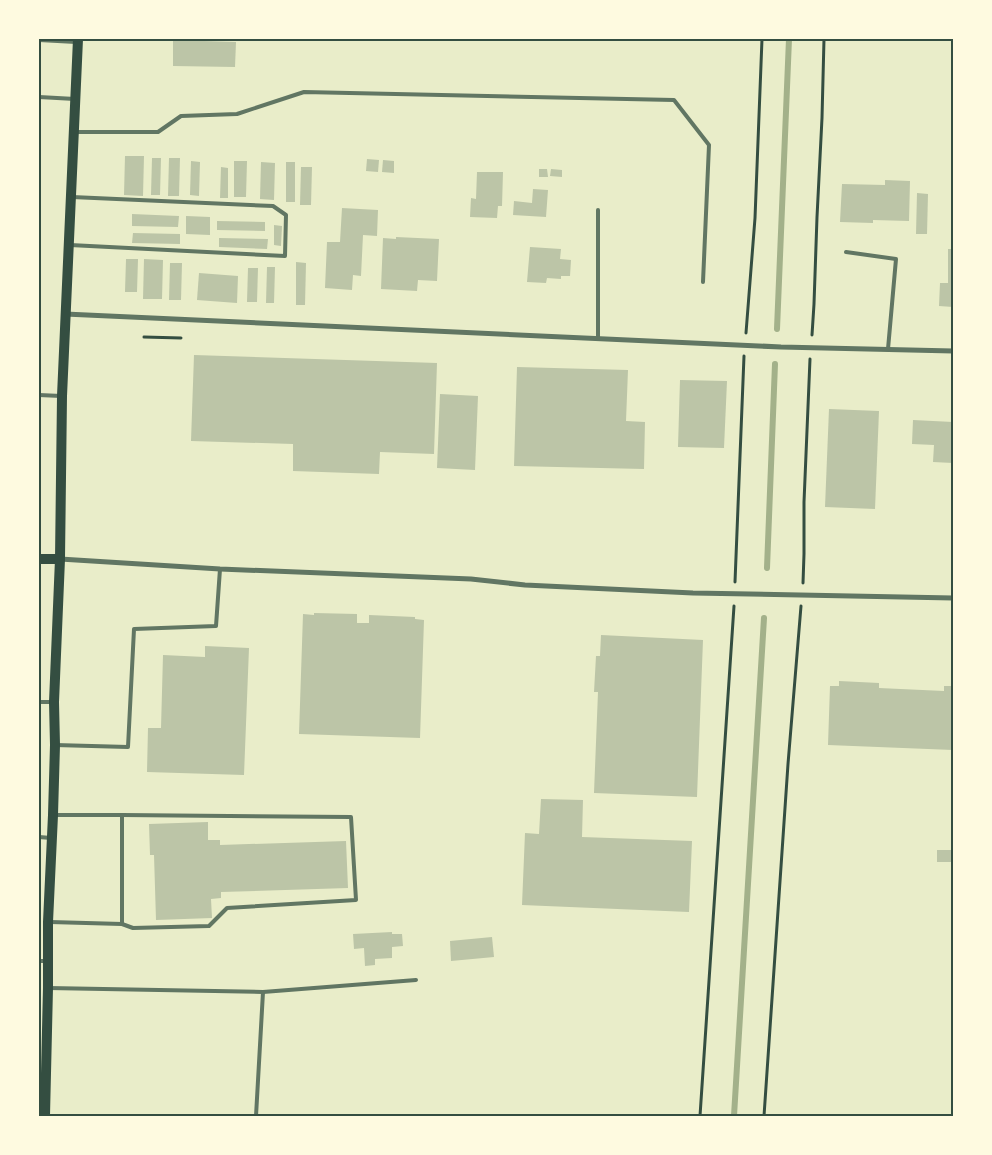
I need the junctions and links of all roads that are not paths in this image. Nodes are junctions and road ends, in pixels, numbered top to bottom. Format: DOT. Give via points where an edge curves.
graph roads {
  1 [pos="39,40"];
  2 [pos="78,41"];
  3 [pos="39,97"];
  4 [pos="75,99"];
  5 [pos="74,132"];
  6 [pos="70,197"];
  7 [pos="598,210"];
  8 [pos="68,245"];
  9 [pos="846,252"];
  10 [pos="703,282"];
  11 [pos="65,314"];
  12 [pos="598,338"];
  13 [pos="888,349"];
  14 [pos="953,351"];
  15 [pos="39,395"];
  16 [pos="62,396"];
  17 [pos="39,559"];
  18 [pos="60,559"];
  19 [pos="220,569"];
  20 [pos="953,598"];
  21 [pos="39,702"];
  22 [pos="54,702"];
  23 [pos="55,745"];
  24 [pos="54,815"];
  25 [pos="122,815"];
  26 [pos="39,837"];
  27 [pos="53,838"];
  28 [pos="48,922"];
  29 [pos="122,924"];
  30 [pos="43,961"];
  31 [pos="416,980"];
  32 [pos="48,988"];
  33 [pos="262,992"];
  34 [pos="45,1116"];
  35 [pos="256,1116"];
  1 -- 2 [label="lane"];
  2 -- 4 [label="main road"];
  3 -- 4 [label="lane"];
  4 -- 5 [label="main road"];
  5 -- 6 [label="main road"];
  5 -- 10 [label="lane" via="158,132 181,116 237,114 304,92 674,100 709,145"];
  6 -- 8 [label="main road"];
  6 -- 8 [label="lane" via="273,206 286,215 285,256"];
  7 -- 12 [label="lane"];
  8 -- 11 [label="main road"];
  9 -- 13 [label="lane" via="896,259"];
  11 -- 12 [label="street"];
  11 -- 16 [label="main road"];
  12 -- 13 [label="street"];
  13 -- 14 [label="street"];
  15 -- 16 [label="lane"];
  16 -- 18 [label="main road"];
  17 -- 18 [label="main road"];
  18 -- 19 [label="street"];
  18 -- 22 [label="main road"];
  19 -- 20 [label="street" via="734,594"];
  19 -- 23 [label="lane" via="216,626 134,628 128,747"];
  21 -- 22 [label="lane"];
  22 -- 23 [label="main road"];
  23 -- 24 [label="main road"];
  24 -- 25 [label="lane"];
  24 -- 27 [label="main road"];
  25 -- 29 [label="lane"];
  25 -- 29 [label="lane" via="351,817 356,900 227,908 209,926 133,928"];
  26 -- 27 [label="lane"];
  27 -- 28 [label="main road"];
  28 -- 29 [label="lane"];
  28 -- 30 [label="main road"];
  30 -- 32 [label="main road"];
  31 -- 33 [label="lane"];
  32 -- 33 [label="lane"];
  32 -- 34 [label="main road"];
  33 -- 35 [label="lane"];
}
